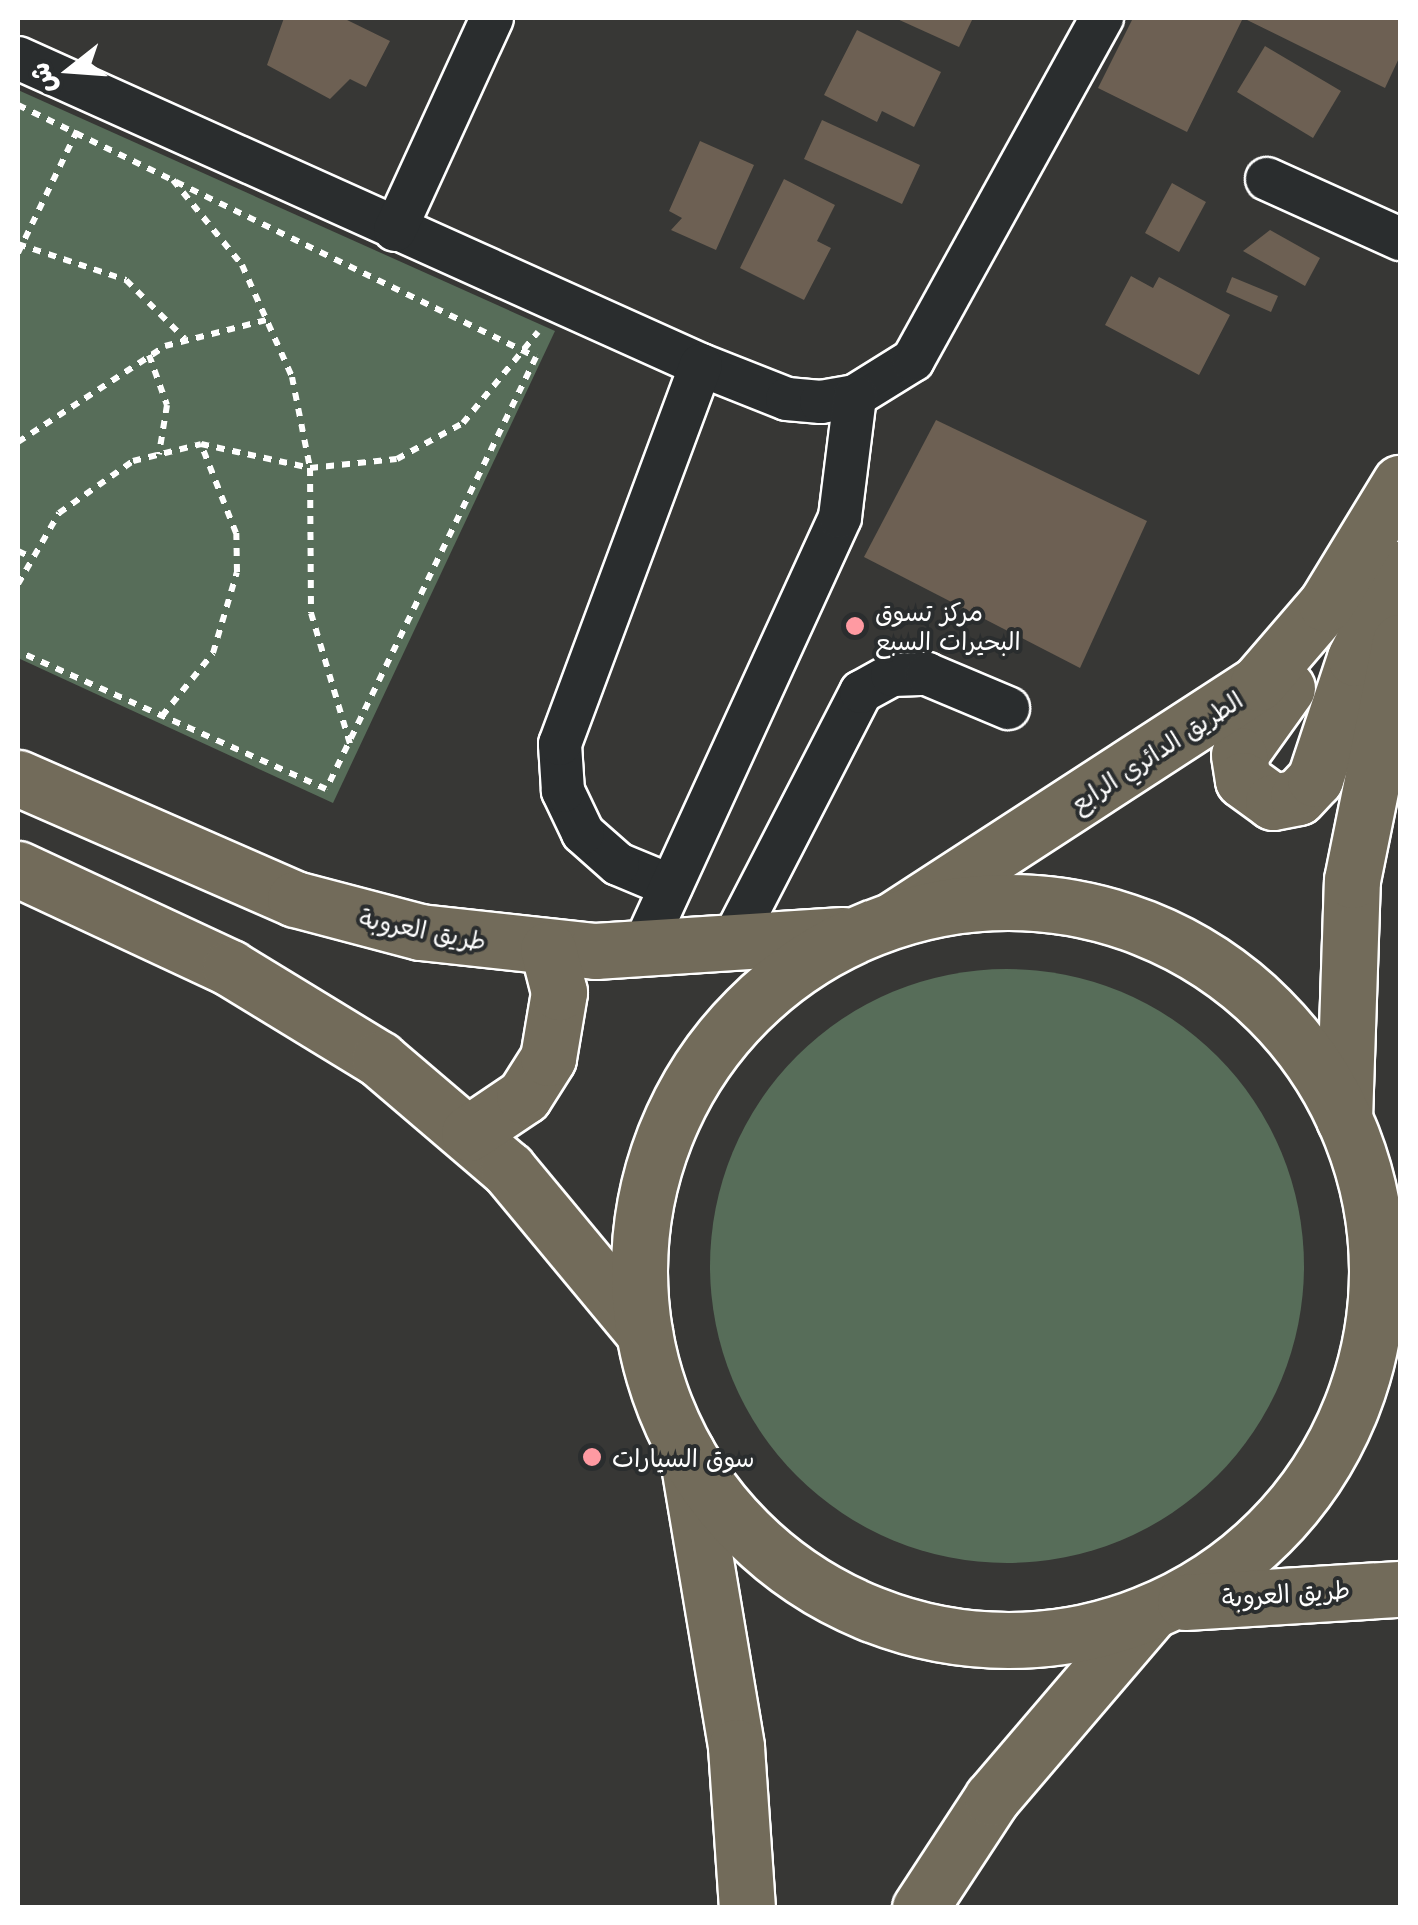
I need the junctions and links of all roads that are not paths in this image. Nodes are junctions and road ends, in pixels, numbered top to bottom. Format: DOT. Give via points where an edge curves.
graph roads {
  1 [pos="492,18"];
  2 [pos="1102,18"];
  3 [pos="18,58"];
  4 [pos="1267,179"];
  5 [pos="395,230"];
  6 [pos="1400,240"];
  7 [pos="701,365"];
  8 [pos="855,396"];
  9 [pos="1400,483"];
  10 [pos="1400,569"];
  11 [pos="1326,604"];
  12 [pos="1400,642"];
  13 [pos="1008,708"];
  14 [pos="18,778"];
  15 [pos="18,869"];
  16 [pos="671,886"];
  17 [pos="875,926"];
  18 [pos="731,944"];
  19 [pos="548,949"];
  20 [pos="642,950"];
  21 [pos="469,1132"];
  22 [pos="1352,1140"];
  23 [pos="1400,1217"];
  24 [pos="644,1333"];
  25 [pos="687,1453"];
  26 [pos="1400,1589"];
  27 [pos="1160,1609"];
  28 [pos="747,1908"];
  29 [pos="920,1908"];
  1 -- 5 [label="street"];
  2 -- 8 [label="street" via="933,332 913,360"];
  3 -- 5 [label="street"];
  4 -- 6 [label="street"];
  5 -- 7 [label="street"];
  7 -- 8 [label="street" via="787,399"];
  7 -- 16 [label="street" via="560,744 562,791 583,833 618,864"];
  8 -- 16 [label="street" via="840,517"];
  9 -- 11 [label="main road, الطريق الدائري الرابع"];
  10 -- 11 [label="main road" via="1341,694 1315,779 1286,802 1262,798 1243,780 1239,755 1309,654"];
  11 -- 17 [label="main road, الطريق الدائري الرابع" via="1232,706"];
  12 -- 22 [label="main road" via="1352,880"];
  13 -- 18 [label="street" via="927,674 892,675 862,692"];
  14 -- 19 [label="main road, طريق العروبة" via="295,899 420,932"];
  15 -- 21 [label="main road" via="281,996"];
  16 -- 20 [label="street"];
  17 -- 18 [label="main road, طريق العروبة"];
  17 -- 22 [label="main road, طريق العروبة" via="1028,901 1158,933 1268,1009"];
  17 -- 24 [label="main road, الطريق الدائري الرابع" via="746,1009 685,1091 645,1201"];
  18 -- 20 [label="main road, طريق العروبة"];
  19 -- 20 [label="main road, طريق العروبة"];
  19 -- 21 [label="main road" via="559,992 548,1058 524,1096"];
  21 -- 24 [label="main road" via="568,1235"];
  22 -- 23 [label="main road"];
  22 -- 27 [label="main road" via="1376,1290 1347,1417 1276,1526"];
  24 -- 25 [label="main road"];
  25 -- 27 [label="main road, طريق العروبة" via="764,1549 868,1614 948,1636 1030,1641"];
  25 -- 28 [label="main road" via="734,1730"];
  26 -- 27 [label="main road, طريق العروبة"];
  27 -- 29 [label="main road" via="992,1798"];
}
